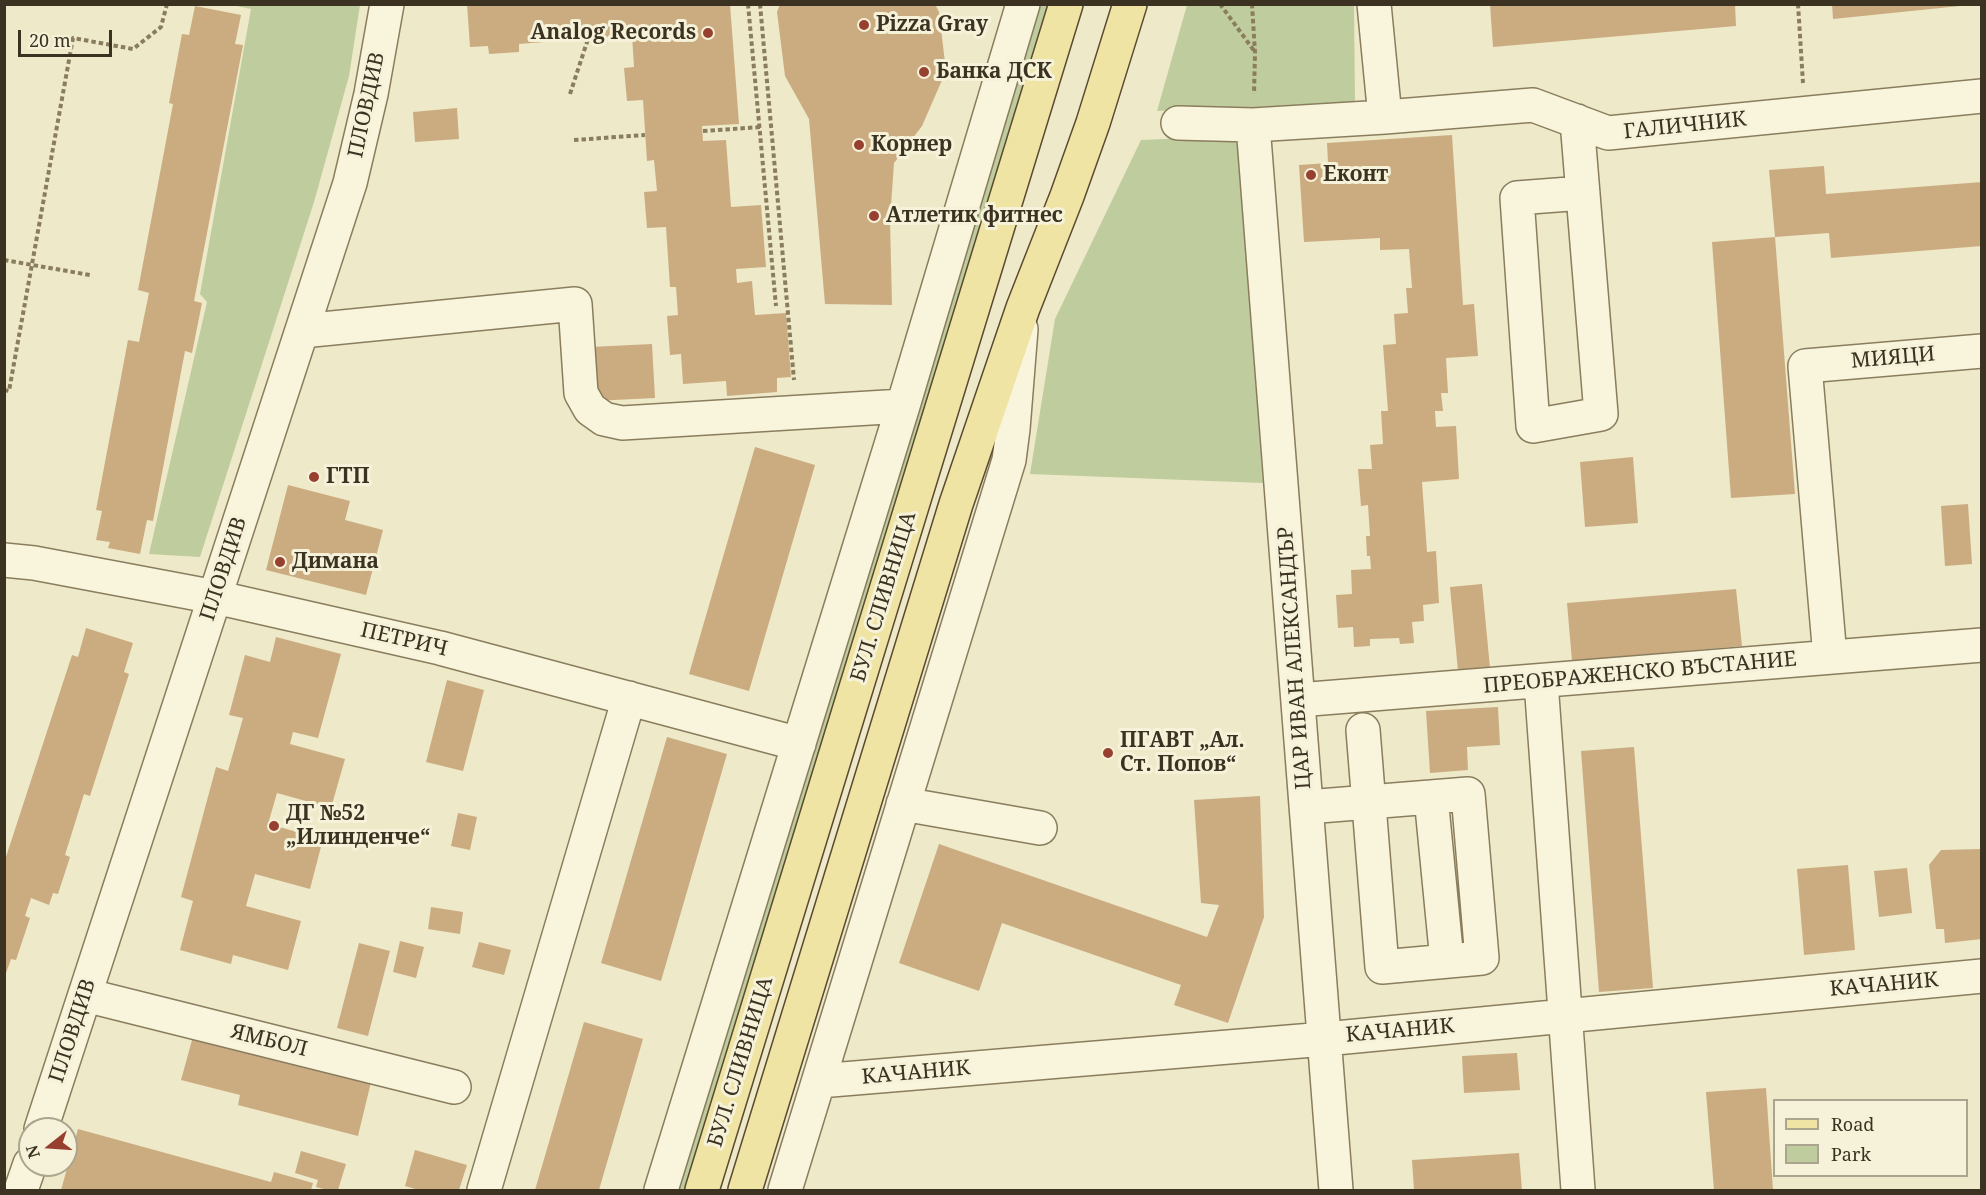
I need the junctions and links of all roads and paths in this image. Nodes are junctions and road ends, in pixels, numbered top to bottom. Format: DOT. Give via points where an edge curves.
graph roads {
  1 [pos="167,4"];
  2 [pos="387,4"];
  3 [pos="748,4"];
  4 [pos="760,4"];
  5 [pos="1023,4"];
  6 [pos="1066,4"];
  7 [pos="1130,4"];
  8 [pos="1220,4"];
  9 [pos="1251,4"];
  10 [pos="1374,4"];
  11 [pos="1797,4"];
  12 [pos="588,39"];
  13 [pos="1255,53"];
  14 [pos="570,94"];
  15 [pos="1982,96"];
  16 [pos="1806,114"];
  17 [pos="1385,117"];
  18 [pos="1577,121"];
  19 [pos="1178,123"];
  20 [pos="1253,125"];
  21 [pos="761,127"];
  22 [pos="703,131"];
  23 [pos="645,135"];
  24 [pos="574,140"];
  25 [pos="1582,193"];
  26 [pos="4,260"];
  27 [pos="32,265"];
  28 [pos="90,275"];
  29 [pos="776,306"];
  30 [pos="1023,308"];
  31 [pos="302,332"];
  32 [pos="1982,351"];
  33 [pos="4,390"];
  34 [pos="903,406"];
  35 [pos="796,411"];
  36 [pos="4,560"];
  37 [pos="215,597"];
  38 [pos="1982,645"];
  39 [pos="1830,657"];
  40 [pos="1541,682"];
  41 [pos="629,698"];
  42 [pos="1298,700"];
  43 [pos="1363,730"];
  44 [pos="799,744"];
  45 [pos="1369,802"];
  46 [pos="903,804"];
  47 [pos="1306,807"];
  48 [pos="1040,828"];
  49 [pos="1982,976"];
  50 [pos="85,994"];
  51 [pos="1565,1016"];
  52 [pos="1324,1038"];
  53 [pos="819,1081"];
  54 [pos="454,1087"];
  55 [pos="45,1117"];
  56 [pos="484,1191"];
  57 [pos="661,1191"];
  58 [pos="702,1191"];
  59 [pos="745,1191"];
  60 [pos="785,1191"];
  61 [pos="1336,1191"];
  62 [pos="1578,1191"];
  1 -- 27 [label="path" via="161,27 133,49 73,38"];
  2 -- 31 [label="street, ПЛОВДИВ" via="350,183"];
  3 -- 21 [label="path"];
  4 -- 35 [label="path"];
  5 -- 34 [label="street, БУЛ. СЛИВНИЦА"];
  6 -- 58 [label="main road, БУЛ. СЛИВНИЦА"];
  7 -- 30 [label="main road, БУЛ. СЛИВНИЦА" via="1093,123"];
  8 -- 13 [label="path"];
  9 -- 13 [label="path"];
  10 -- 17 [label="street"];
  11 -- 16 [label="path"];
  12 -- 14 [label="path"];
  13 -- 20 [label="path"];
  15 -- 16 [label="street, ГАЛИЧНИК"];
  16 -- 18 [label="street, ГАЛИЧНИК" via="1608,133"];
  17 -- 18 [label="street, ГАЛИЧНИК" via="1533,105"];
  17 -- 20 [label="street, ГАЛИЧНИК"];
  18 -- 25 [label="street"];
  19 -- 20 [label="street, ГАЛИЧНИК"];
  20 -- 42 [label="street, ЦАР ИВАН АЛЕКСАНДЪР"];
  21 -- 22 [label="path"];
  21 -- 29 [label="path"];
  23 -- 24 [label="path"];
  25 -- 25 [label="street" via="1517,198 1533,426 1601,414"];
  26 -- 27 [label="path"];
  27 -- 28 [label="path"];
  27 -- 33 [label="path" via="9,391"];
  30 -- 46 [label="street, БУЛ. СЛИВНИЦА" via="1009,460"];
  30 -- 59 [label="main road, БУЛ. СЛИВНИЦА" via="956,504"];
  31 -- 35 [label="street" via="575,304 581,393 590,409 604,419 622,423"];
  31 -- 37 [label="street, ПЛОВДИВ"];
  32 -- 39 [label="street, МИЯЦИ" via="1805,366"];
  34 -- 35 [label="street"];
  34 -- 44 [label="street, БУЛ. СЛИВНИЦА"];
  36 -- 37 [label="street, ПЕТРИЧ"];
  37 -- 41 [label="street, ПЕТРИЧ" via="440,648"];
  37 -- 50 [label="street, ПЛОВДИВ"];
  38 -- 39 [label="street, ПРЕОБРАЖЕНСКО ВЪСТАНИЕ"];
  39 -- 40 [label="street, ПРЕОБРАЖЕНСКО ВЪСТАНИЕ"];
  40 -- 42 [label="street, ПРЕОБРАЖЕНСКО ВЪСТАНИЕ"];
  40 -- 51 [label="street"];
  41 -- 44 [label="street, ПЕТРИЧ"];
  41 -- 56 [label="street"];
  42 -- 47 [label="street, ЦАР ИВАН АЛЕКСАНДЪР"];
  43 -- 45 [label="street"];
  44 -- 57 [label="street, БУЛ. СЛИВНИЦА"];
  45 -- 45 [label="street" via="1431,797 1446,961 1382,967"];
  45 -- 47 [label="street"];
  46 -- 48 [label="street"];
  46 -- 53 [label="street, БУЛ. СЛИВНИЦА"];
  47 -- 52 [label="street, ЦАР ИВАН АЛЕКСАНДЪР"];
  49 -- 51 [label="street, КАЧАНИК"];
  50 -- 54 [label="street, ЯМБОЛ"];
  50 -- 55 [label="street, ПЛОВДИВ"];
  51 -- 52 [label="street, КАЧАНИК"];
  51 -- 62 [label="street"];
  52 -- 53 [label="street, КАЧАНИК"];
  52 -- 61 [label="street, ЦАР ИВАН АЛЕКСАНДЪР"];
  53 -- 60 [label="street, БУЛ. СЛИВНИЦА"];
}
